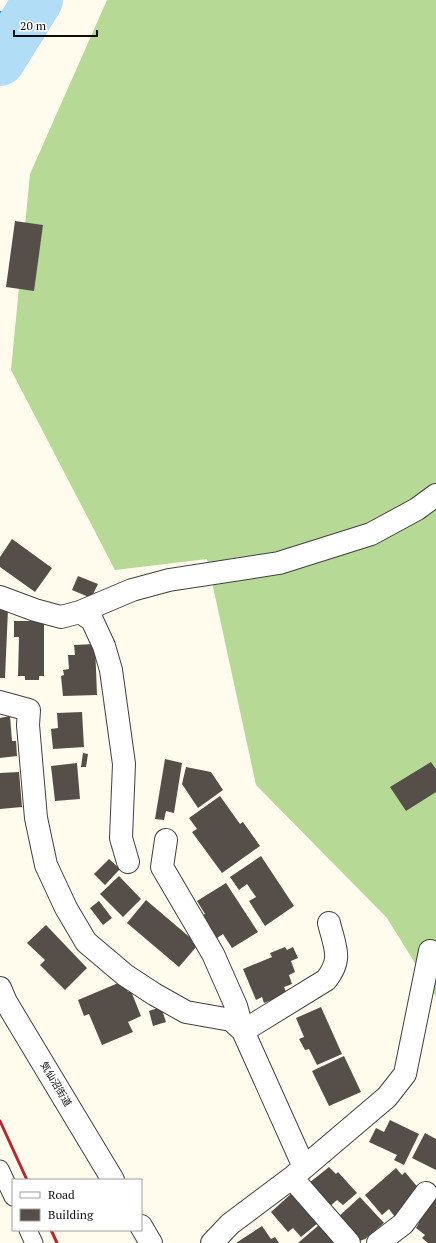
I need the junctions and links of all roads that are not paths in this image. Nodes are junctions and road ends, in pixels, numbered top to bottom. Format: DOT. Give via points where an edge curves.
graph roads {
  1 [pos="436,495"];
  2 [pos="0,597"];
  3 [pos="80,612"];
  4 [pos="0,702"];
  5 [pos="166,840"];
  6 [pos="128,862"];
  7 [pos="329,924"];
  8 [pos="430,951"];
  9 [pos="0,988"];
  10 [pos="242,1031"];
  11 [pos="0,1169"];
  12 [pos="298,1172"];
  13 [pos="112,1179"];
  14 [pos="426,1193"];
  15 [pos="12,1195"];
  16 [pos="142,1228"];
  17 [pos="28,1231"];
  18 [pos="34,1243"];
  19 [pos="151,1243"];
  20 [pos="212,1243"];
  21 [pos="349,1243"];
  22 [pos="378,1243"];
  1 -- 3 [label="street" via="417,509 371,534 279,564 169,580 132,590"];
  2 -- 3 [label="street" via="62,617"];
  3 -- 6 [label="street" via="92,620 111,670 124,764 121,838"];
  4 -- 10 [label="street" via="30,710 28,725 36,818 46,865 66,908 86,942 125,975 154,994 186,1012 231,1020"];
  5 -- 10 [label="street" via="162,867 213,954 236,1006"];
  7 -- 10 [label="street" via="338,961 333,972 326,980"];
  8 -- 12 [label="street" via="405,1074 387,1097"];
  9 -- 13 [label="street, 気仙沼街道"];
  10 -- 12 [label="street"];
  11 -- 15 [label="lane"];
  12 -- 20 [label="street" via="230,1224"];
  12 -- 21 [label="street"];
  14 -- 22 [label="street" via="403,1224"];
  16 -- 19 [label="street"];
  17 -- 18 [label="lane"];
}
